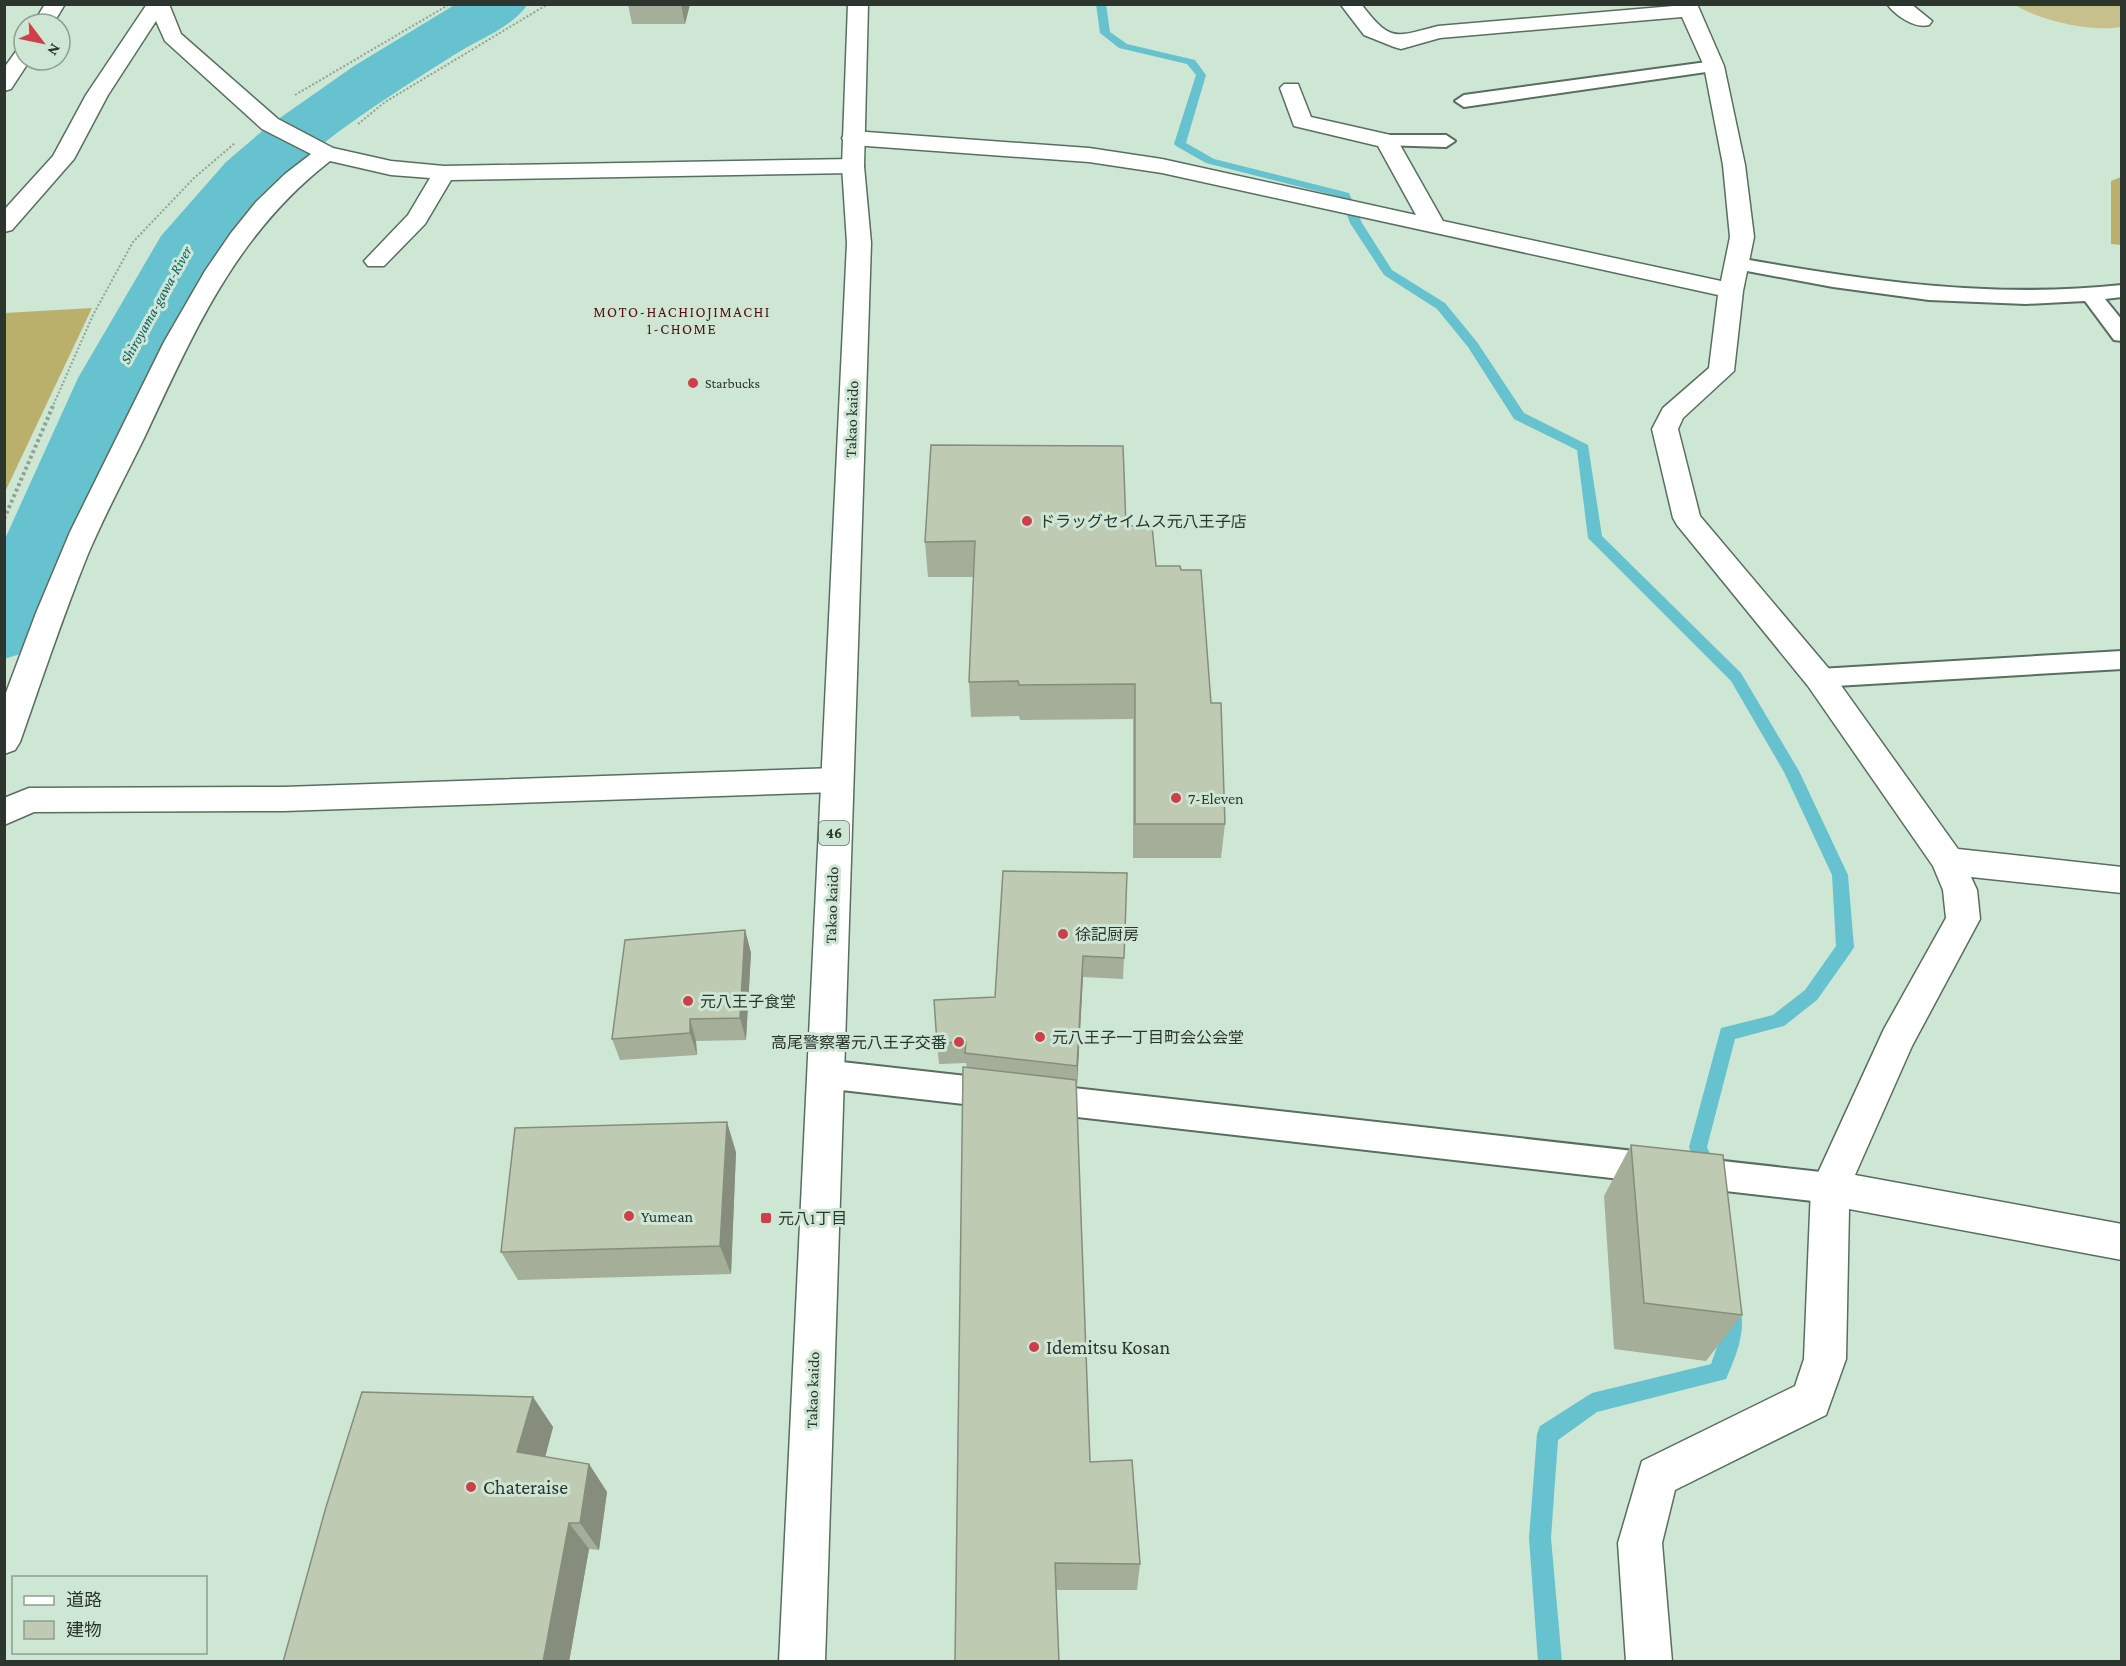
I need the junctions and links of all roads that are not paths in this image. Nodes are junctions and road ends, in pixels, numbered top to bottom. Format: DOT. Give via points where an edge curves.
graph roads {
  1 [pos="158,4"];
  2 [pos="858,4"];
  3 [pos="1897,4"];
  4 [pos="1351,5"];
  5 [pos="1688,7"];
  6 [pos="1922,21"];
  7 [pos="1714,66"];
  8 [pos="12,72"];
  9 [pos="4,85"];
  10 [pos="1291,88"];
  11 [pos="1464,101"];
  12 [pos="1387,141"];
  13 [pos="1446,141"];
  14 [pos="320,151"];
  15 [pos="853,152"];
  16 [pos="444,173"];
  17 [pos="4,225"];
  18 [pos="1435,228"];
  19 [pos="376,261"];
  20 [pos="1735,277"];
  21 [pos="2121,291"];
  22 [pos="2091,295"];
  23 [pos="2121,335"];
  24 [pos="2121,660"];
  25 [pos="1819,678"];
  26 [pos="4,742"];
  27 [pos="836,780"];
  28 [pos="4,813"];
  29 [pos="1948,861"];
  30 [pos="2121,880"];
  31 [pos="824,1074"];
  32 [pos="1830,1188"];
  33 [pos="2121,1242"];
  34 [pos="802,1662"];
  35 [pos="1649,1662"];
  1 -- 14 [label="main road" via="172,37 267,121"];
  1 -- 17 [label="main road" via="97,95 63,159"];
  2 -- 15 [label="main road, Takao kaido / 46"];
  3 -- 6 [label="main road"];
  4 -- 5 [label="main road" via="1371,31 1401,43 1438,32"];
  5 -- 7 [label="main road"];
  7 -- 11 [label="lane"];
  7 -- 20 [label="main road" via="1734,165 1742,237"];
  8 -- 9 [label="main road"];
  10 -- 12 [label="main road" via="1302,121"];
  12 -- 13 [label="lane"];
  12 -- 18 [label="main road"];
  14 -- 16 [label="main road" via="391,168"];
  14 -- 26 [label="main road" via="257,214 222,260 184,328 67,570"];
  15 -- 16 [label="main road"];
  15 -- 18 [label="main road" via="1089,155 1162,166"];
  15 -- 27 [label="main road, Takao kaido / 46" via="859,243"];
  16 -- 19 [label="main road" via="417,219"];
  18 -- 20 [label="main road"];
  20 -- 22 [label="lane" via="2023,298"];
  20 -- 25 [label="main road" via="1721,371 1672,414 1665,429 1687,518"];
  21 -- 22 [label="lane"];
  22 -- 23 [label="lane"];
  24 -- 25 [label="lane"];
  25 -- 29 [label="main road"];
  27 -- 28 [label="main road" via="284,799 29,800"];
  27 -- 31 [label="main road, Takao kaido / 46"];
  29 -- 30 [label="main road"];
  29 -- 32 [label="main road" via="1960,890 1963,919 1897,1040"];
  31 -- 32 [label="lane"];
  31 -- 34 [label="main road, Takao kaido / 46"];
  32 -- 33 [label="main road"];
  32 -- 35 [label="main road" via="1825,1359 1811,1400 1657,1476 1640,1543"];
}
